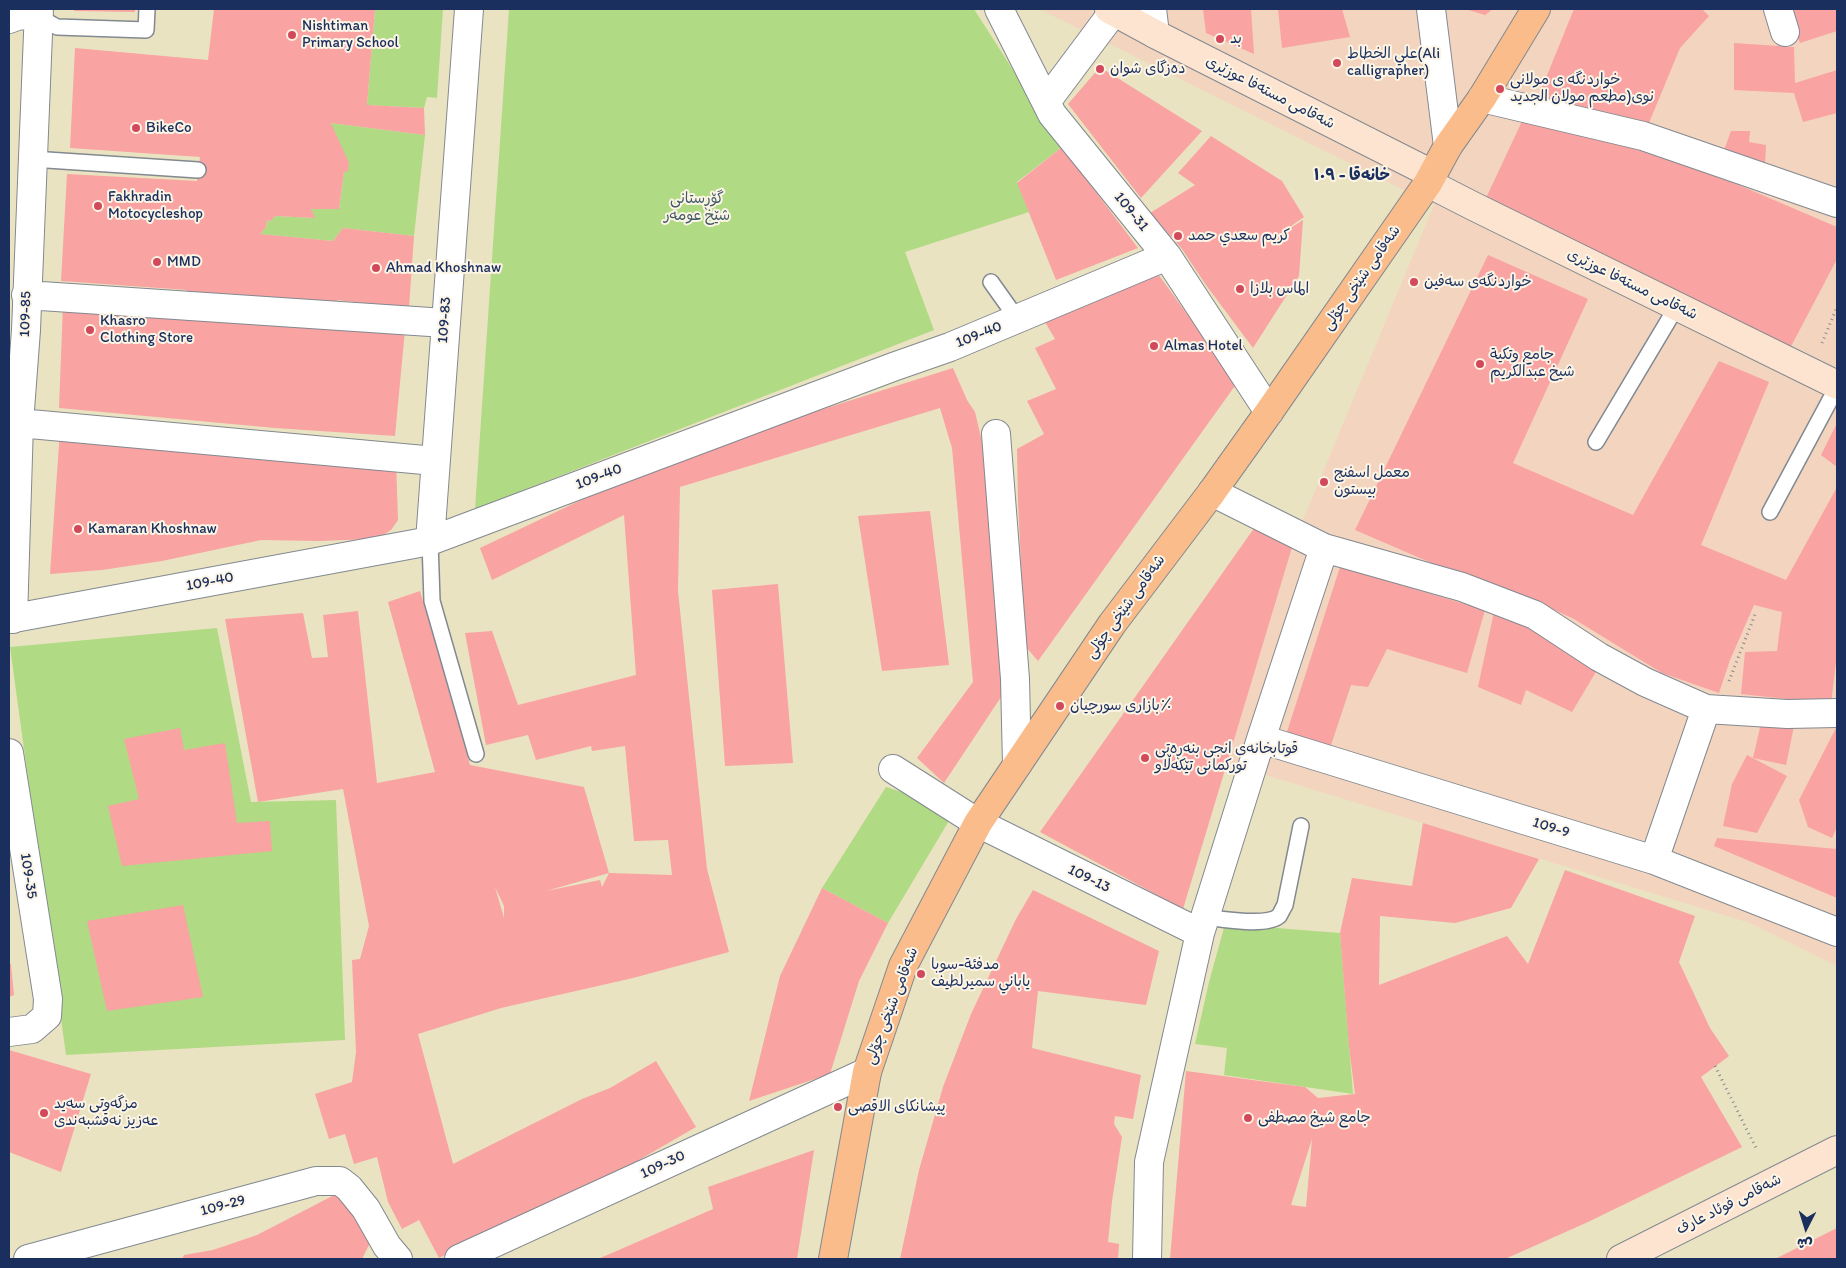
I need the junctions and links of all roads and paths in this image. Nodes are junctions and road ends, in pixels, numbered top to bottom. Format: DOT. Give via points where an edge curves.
graph roads {
  1 [pos="147,9"];
  2 [pos="469,9"];
  3 [pos="999,9"];
  4 [pos="1431,9"];
  5 [pos="1536,9"];
  6 [pos="1111,10"];
  7 [pos="39,13"];
  8 [pos="9,19"];
  9 [pos="1153,22"];
  10 [pos="1482,98"];
  11 [pos="1046,102"];
  12 [pos="1448,146"];
  13 [pos="32,159"];
  14 [pos="198,170"];
  15 [pos="1430,178"];
  16 [pos="1837,203"];
  17 [pos="1167,256"];
  18 [pos="991,282"];
  19 [pos="26,295"];
  20 [pos="1677,306"];
  21 [pos="1837,306"];
  22 [pos="1018,320"];
  23 [pos="445,324"];
  24 [pos="17,330"];
  25 [pos="1810,372"];
  26 [pos="1837,386"];
  27 [pos="1269,412"];
  28 [pos="19,423"];
  29 [pos="996,434"];
  30 [pos="1596,442"];
  31 [pos="435,461"];
  32 [pos="1212,492"];
  33 [pos="1770,512"];
  34 [pos="430,541"];
  35 [pos="1324,548"];
  36 [pos="1756,612"];
  37 [pos="11,619"];
  38 [pos="1712,709"];
  39 [pos="1837,713"];
  40 [pos="1261,739"];
  41 [pos="9,753"];
  42 [pos="476,754"];
  43 [pos="1017,765"];
  44 [pos="893,769"];
  45 [pos="978,823"];
  46 [pos="1301,826"];
  47 [pos="1654,860"];
  48 [pos="1203,925"];
  49 [pos="1837,932"];
  50 [pos="9,1032"];
  51 [pos="1716,1066"];
  52 [pos="867,1072"];
  53 [pos="1756,1148"];
  54 [pos="1837,1150"];
  55 [pos="388,1255"];
  56 [pos="28,1259"];
  57 [pos="459,1259"];
  58 [pos="833,1259"];
  59 [pos="1147,1259"];
  60 [pos="1622,1259"];
  1 -- 7 [label="lane" via="146,30 58,27"];
  2 -- 23 [label="street, 109-83"];
  3 -- 11 [label="street, 109-31"];
  4 -- 12 [label="street"];
  5 -- 10 [label="main road, شەقامی شێخی چۆلی"];
  6 -- 9 [label="main road, شەقامی مستەفا عوزێری"];
  6 -- 11 [label="street"];
  7 -- 8 [label="street"];
  7 -- 13 [label="street, 109-85"];
  9 -- 15 [label="main road, شەقامی مستەفا عوزێری"];
  10 -- 12 [label="main road, شەقامی شێخی چۆلی"];
  10 -- 16 [label="street" via="1643,136"];
  11 -- 17 [label="street, 109-31" via="1052,114"];
  12 -- 15 [label="main road, شەقامی شێخی چۆلی"];
  13 -- 14 [label="lane"];
  13 -- 19 [label="street, 109-85"];
  15 -- 20 [label="main road, شەقامی مستەفا عوزێری" via="1472,206"];
  15 -- 27 [label="main road, شەقامی شێخی چۆلی"];
  17 -- 22 [label="street, 109-40"];
  17 -- 27 [label="street, 109-31"];
  18 -- 22 [label="lane"];
  19 -- 23 [label="street"];
  19 -- 24 [label="street, 109-85"];
  20 -- 25 [label="main road, شەقامی مستەفا عوزێری"];
  20 -- 30 [label="lane"];
  21 -- 25 [label="path"];
  22 -- 34 [label="street, 109-40"];
  23 -- 31 [label="street, 109-83"];
  24 -- 28 [label="street, 109-85"];
  25 -- 26 [label="main road, شەقامی مستەفا عوزێری"];
  26 -- 33 [label="lane"];
  27 -- 32 [label="main road, شەقامی شێخی چۆلی"];
  28 -- 31 [label="street"];
  28 -- 37 [label="street, 109-85"];
  29 -- 43 [label="street" via="1015,679"];
  31 -- 34 [label="street, 109-83"];
  32 -- 35 [label="street"];
  32 -- 43 [label="main road, شەقامی شێخی چۆلی" via="1112,624"];
  34 -- 37 [label="street, 109-40"];
  34 -- 42 [label="lane" via="432,601"];
  35 -- 38 [label="street" via="1462,587 1535,615 1599,657 1645,682"];
  35 -- 40 [label="street"];
  36 -- 38 [label="path"];
  38 -- 39 [label="street" via="1787,714"];
  38 -- 47 [label="street"];
  40 -- 47 [label="street, 109-9"];
  40 -- 48 [label="street"];
  41 -- 50 [label="street, 109-35" via="48,999 47,1016 32,1029"];
  43 -- 45 [label="main road, شەقامی شێخی چۆلی"];
  44 -- 45 [label="street, 109-13"];
  45 -- 48 [label="street, 109-13"];
  45 -- 52 [label="main road, شەقامی شێخی چۆلی" via="903,966"];
  46 -- 48 [label="lane" via="1285,906 1278,916 1254,922"];
  47 -- 49 [label="street, 109-9"];
  48 -- 59 [label="street" via="1150,1162"];
  51 -- 53 [label="path"];
  52 -- 57 [label="street, 109-30"];
  52 -- 58 [label="main road, شەقامی شێخی چۆلی"];
  54 -- 60 [label="main road, شەقامی فوئاد عارف"];
  55 -- 56 [label="street, 109-29" via="366,1209 349,1188 340,1181 316,1181"];
}
